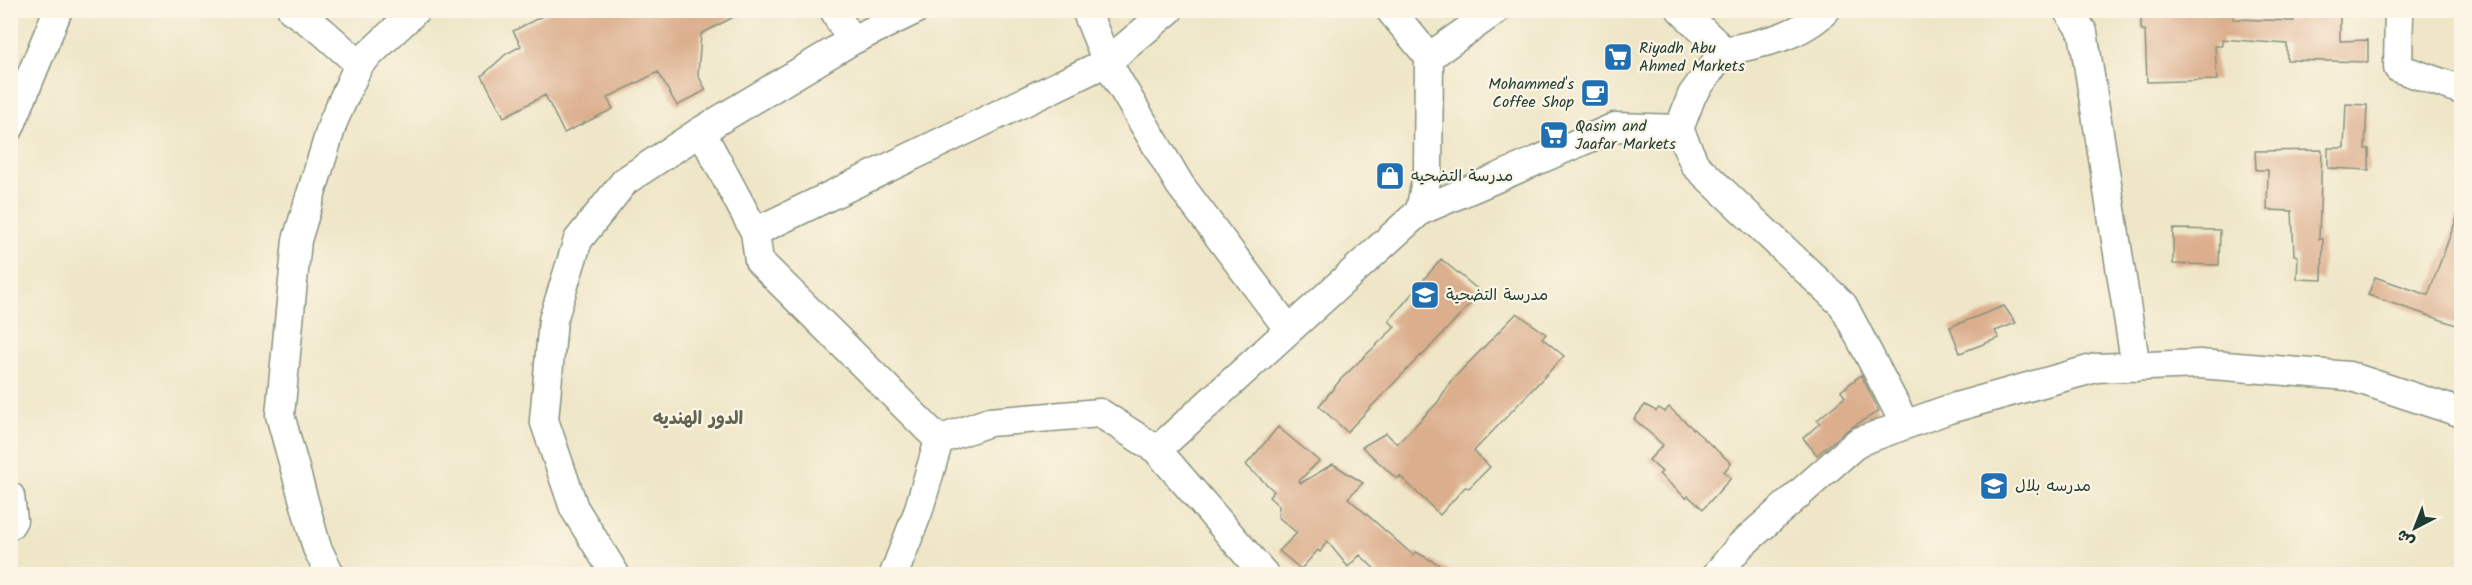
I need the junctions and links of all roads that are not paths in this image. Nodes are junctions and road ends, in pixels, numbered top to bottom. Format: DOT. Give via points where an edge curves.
graph roads {
  1 [pos="58,10"];
  2 [pos="292,10"];
  3 [pos="416,10"];
  4 [pos="834,10"];
  5 [pos="915,10"];
  6 [pos="1086,10"];
  7 [pos="1169,10"];
  8 [pos="1390,10"];
  9 [pos="1496,10"];
  10 [pos="1681,10"];
  11 [pos="1826,10"];
  12 [pos="2067,10"];
  13 [pos="2399,10"];
  14 [pos="850,41"];
  15 [pos="1724,51"];
  16 [pos="1429,57"];
  17 [pos="1107,62"];
  18 [pos="359,64"];
  19 [pos="2462,90"];
  20 [pos="12,122"];
  21 [pos="1679,129"];
  22 [pos="701,131"];
  23 [pos="1420,211"];
  24 [pos="755,232"];
  25 [pos="1289,330"];
  26 [pos="2136,367"];
  27 [pos="2462,413"];
  28 [pos="1905,424"];
  29 [pos="939,440"];
  30 [pos="1157,450"];
  31 [pos="10,496"];
  32 [pos="10,525"];
  33 [pos="330,574"];
  34 [pos="615,574"];
  35 [pos="894,574"];
  36 [pos="1264,574"];
  37 [pos="1717,574"];
  1 -- 20 [label="street"];
  2 -- 18 [label="street"];
  3 -- 18 [label="street"];
  4 -- 14 [label="street"];
  5 -- 14 [label="street"];
  6 -- 17 [label="street"];
  7 -- 17 [label="street"];
  8 -- 16 [label="street"];
  9 -- 16 [label="street"];
  10 -- 15 [label="street"];
  11 -- 15 [label="street" via="1818,18 1769,42"];
  12 -- 26 [label="street" via="2083,32"];
  13 -- 19 [label="street" via="2398,68"];
  14 -- 22 [label="street"];
  15 -- 21 [label="street" via="1692,95"];
  16 -- 23 [label="street" via="1428,171"];
  17 -- 24 [label="street"];
  17 -- 25 [label="street" via="1180,185"];
  18 -- 33 [label="street" via="333,122 297,240 280,415 317,548"];
  21 -- 23 [label="street" via="1615,127"];
  21 -- 28 [label="street" via="1695,165 1843,305"];
  22 -- 24 [label="street"];
  22 -- 34 [label="street" via="625,181 578,240 553,320 544,420 574,508"];
  23 -- 25 [label="street"];
  24 -- 29 [label="street" via="759,261"];
  25 -- 30 [label="street"];
  26 -- 27 [label="street" via="2200,364 2349,376"];
  26 -- 28 [label="street" via="2096,368"];
  28 -- 37 [label="street" via="1858,442 1740,546"];
  29 -- 30 [label="street" via="989,422 1100,413"];
  29 -- 35 [label="street" via="918,512"];
  30 -- 36 [label="street"];
  31 -- 32 [label="street"];
}
